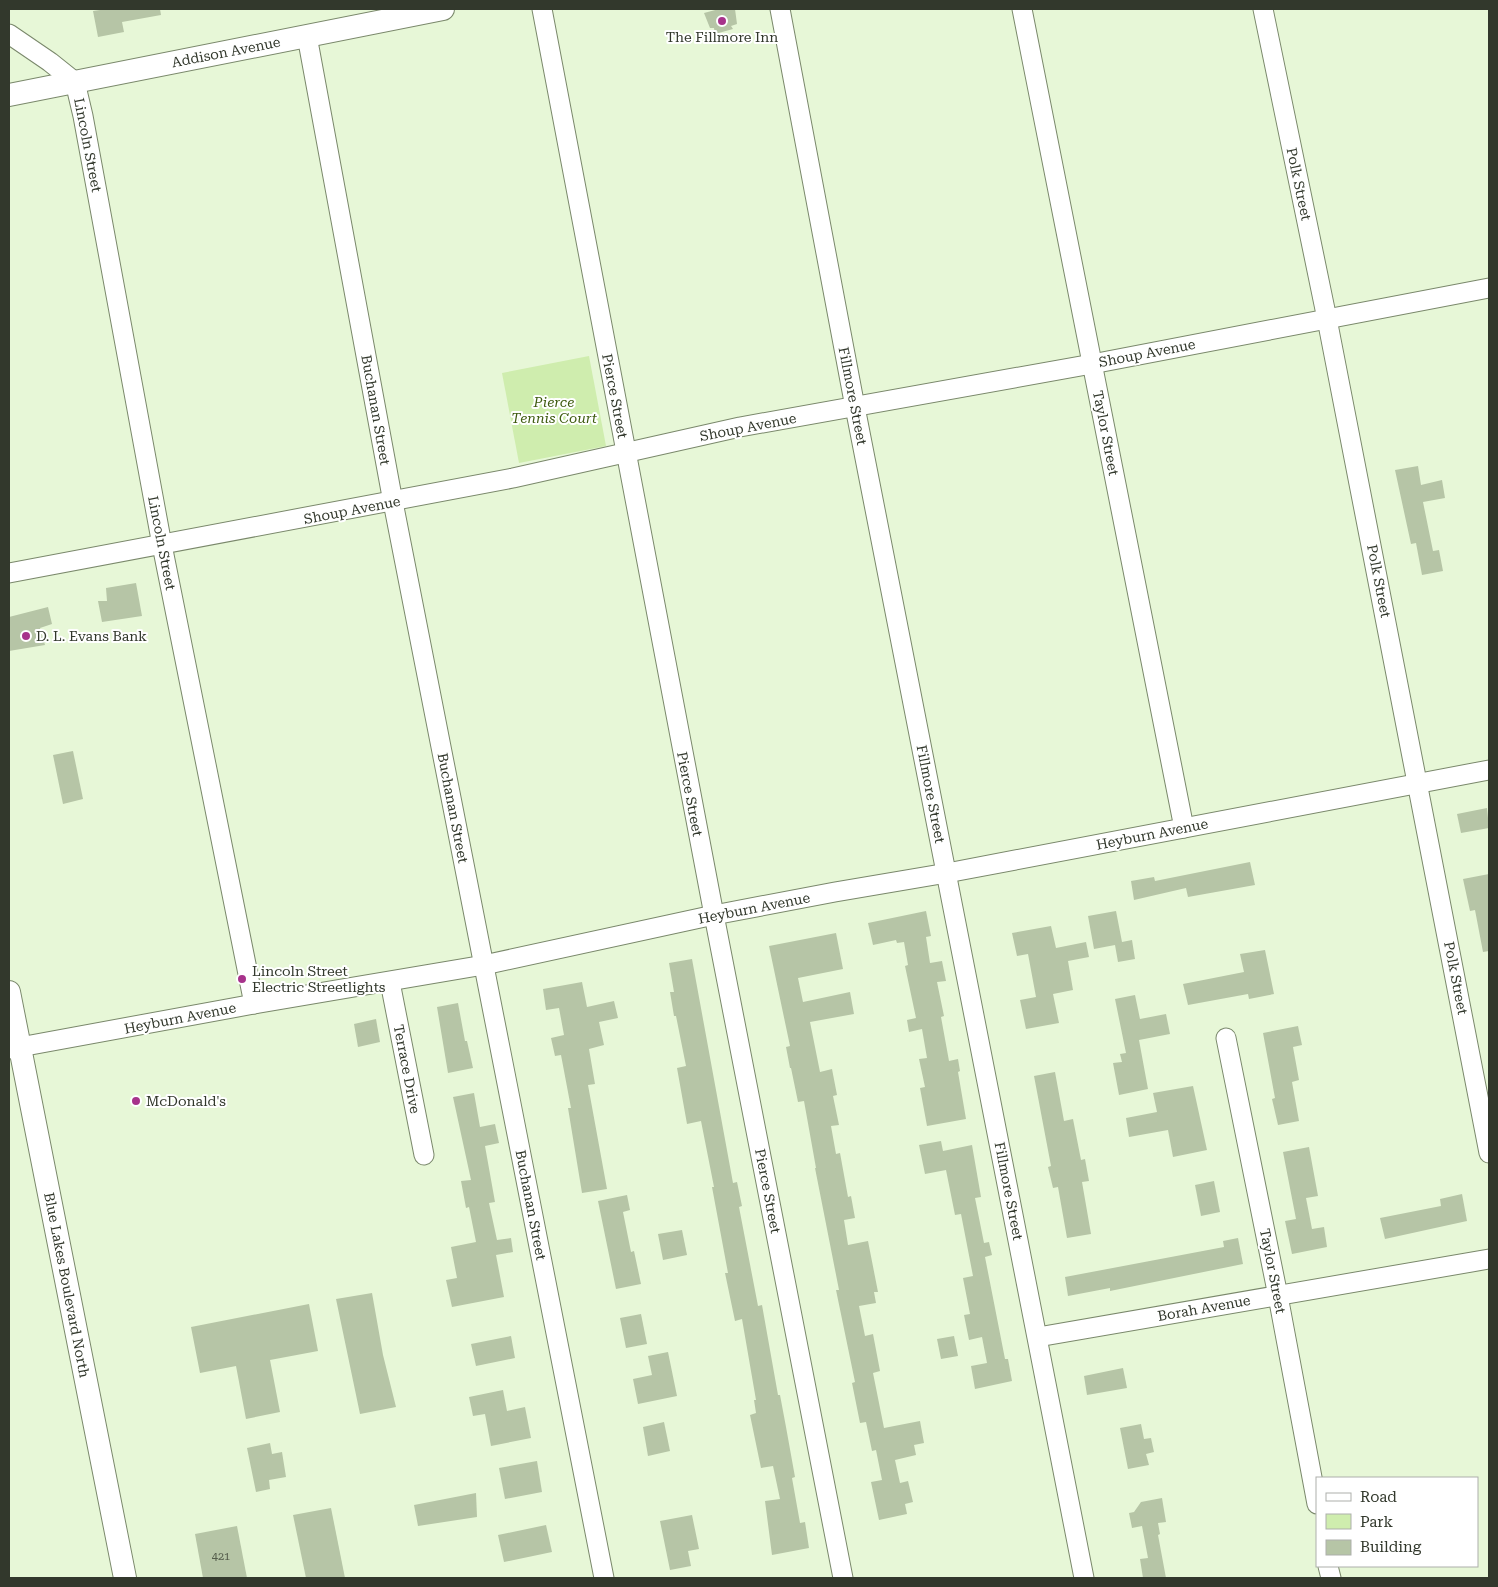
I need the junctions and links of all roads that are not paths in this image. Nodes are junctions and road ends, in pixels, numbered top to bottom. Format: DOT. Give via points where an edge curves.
graph roads {
  1 [pos="443,9"];
  2 [pos="542,9"];
  3 [pos="780,9"];
  4 [pos="1022,9"];
  5 [pos="1263,9"];
  6 [pos="365,16"];
  7 [pos="9,34"];
  8 [pos="306,36"];
  9 [pos="75,82"];
  10 [pos="9,95"];
  11 [pos="1489,288"];
  12 [pos="1327,319"];
  13 [pos="1092,364"];
  14 [pos="855,408"];
  15 [pos="625,454"];
  16 [pos="393,502"];
  17 [pos="162,544"];
  18 [pos="9,572"];
  19 [pos="1489,770"];
  20 [pos="1418,783"];
  21 [pos="1184,828"];
  22 [pos="947,873"];
  23 [pos="714,915"];
  24 [pos="484,965"];
  25 [pos="390,982"];
  26 [pos="9,992"];
  27 [pos="254,1004"];
  28 [pos="1226,1038"];
  29 [pos="14,1048"];
  30 [pos="1489,1154"];
  31 [pos="424,1155"];
  32 [pos="1489,1258"];
  33 [pos="1278,1296"];
  34 [pos="1038,1337"];
  35 [pos="1316,1499"];
  36 [pos="125,1578"];
  37 [pos="604,1578"];
  38 [pos="843,1578"];
  39 [pos="1084,1578"];
  1 -- 6 [label="main road, Addison Avenue"];
  2 -- 15 [label="street, Pierce Street"];
  3 -- 14 [label="street, Fillmore Street"];
  4 -- 13 [label="street, Taylor Street"];
  5 -- 12 [label="street, Polk Street"];
  6 -- 8 [label="main road, Addison Avenue"];
  7 -- 9 [label="street"];
  8 -- 9 [label="main road, Addison Avenue"];
  8 -- 16 [label="street, Buchanan Street"];
  9 -- 10 [label="main road, Addison Avenue"];
  9 -- 17 [label="street, Lincoln Street"];
  11 -- 12 [label="street, Shoup Avenue"];
  12 -- 13 [label="street, Shoup Avenue"];
  12 -- 20 [label="street, Polk Street"];
  13 -- 14 [label="street, Shoup Avenue"];
  13 -- 21 [label="street, Taylor Street"];
  14 -- 15 [label="street, Shoup Avenue" via="740,427"];
  14 -- 22 [label="street, Fillmore Street"];
  15 -- 16 [label="street, Shoup Avenue"];
  15 -- 23 [label="street, Pierce Street"];
  16 -- 17 [label="street, Shoup Avenue"];
  16 -- 24 [label="street, Buchanan Street"];
  17 -- 18 [label="street, Shoup Avenue"];
  17 -- 27 [label="street, Lincoln Street"];
  19 -- 20 [label="street, Heyburn Avenue"];
  20 -- 21 [label="street, Heyburn Avenue"];
  20 -- 30 [label="street, Polk Street"];
  21 -- 22 [label="street, Heyburn Avenue"];
  22 -- 23 [label="street, Heyburn Avenue"];
  22 -- 34 [label="street, Fillmore Street"];
  23 -- 24 [label="street, Heyburn Avenue"];
  23 -- 38 [label="street, Pierce Street"];
  24 -- 25 [label="street, Heyburn Avenue"];
  24 -- 37 [label="street, Buchanan Street"];
  25 -- 27 [label="street, Heyburn Avenue"];
  25 -- 31 [label="street, Terrace Drive"];
  26 -- 29 [label="main road, Blue Lakes Boulevard North"];
  27 -- 29 [label="street, Heyburn Avenue"];
  28 -- 33 [label="street, Taylor Street"];
  29 -- 36 [label="main road, Blue Lakes Boulevard North"];
  32 -- 33 [label="street, Borah Avenue"];
  33 -- 34 [label="street, Borah Avenue"];
  33 -- 35 [label="street, Taylor Street"];
  34 -- 39 [label="street, Fillmore Street"];
}
